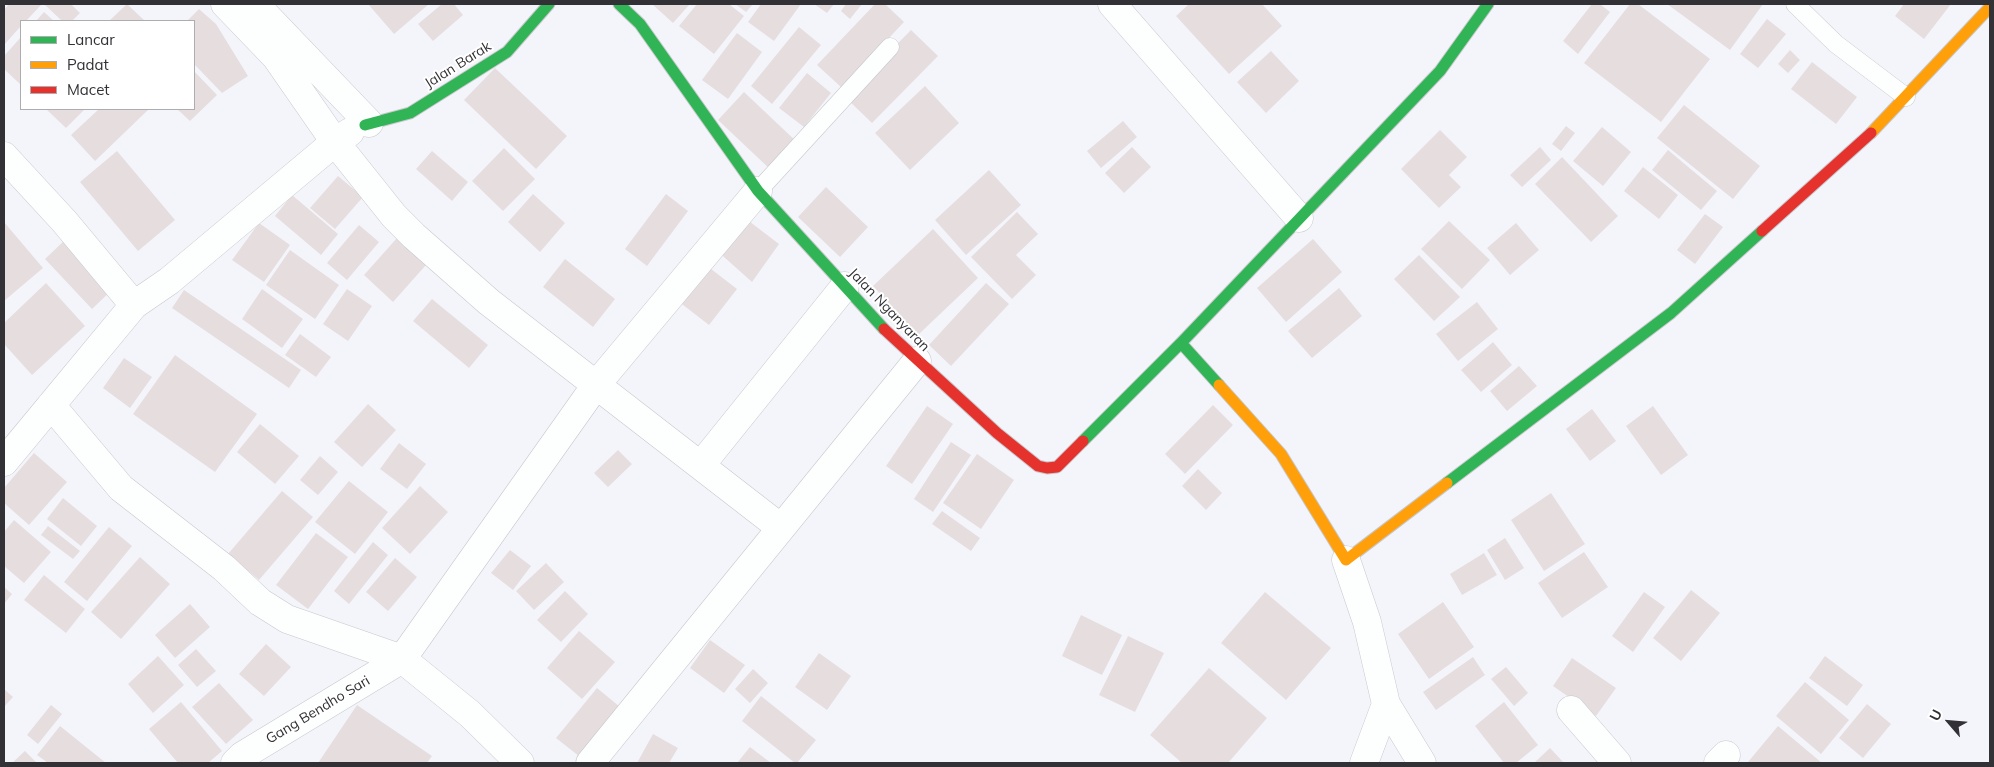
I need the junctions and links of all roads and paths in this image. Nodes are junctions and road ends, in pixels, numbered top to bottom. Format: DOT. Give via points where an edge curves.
graph roads {
  1 [pos="225,4"];
  2 [pos="255,4"];
  3 [pos="549,4"];
  4 [pos="619,4"];
  5 [pos="1112,4"];
  6 [pos="1488,4"];
  7 [pos="1795,4"];
  8 [pos="1990,7"];
  9 [pos="890,47"];
  10 [pos="1906,97"];
  11 [pos="354,131"];
  12 [pos="4,156"];
  13 [pos="758,191"];
  14 [pos="1299,218"];
  15 [pos="845,286"];
  16 [pos="134,305"];
  17 [pos="1181,343"];
  18 [pos="917,361"];
  19 [pos="596,386"];
  20 [pos="51,405"];
  21 [pos="4,462"];
  22 [pos="701,465"];
  23 [pos="781,528"];
  24 [pos="1346,560"];
  25 [pos="402,659"];
  26 [pos="1386,704"];
  27 [pos="1571,710"];
  28 [pos="234,763"];
  29 [pos="520,763"];
  30 [pos="590,763"];
  31 [pos="1364,763"];
  32 [pos="1422,763"];
  33 [pos="1617,763"];
  1 -- 11 [label="street"];
  2 -- 11 [label="street"];
  3 -- 11 [label="street, Jalan Barak" via="507,52 410,114"];
  4 -- 13 [label="street, Jalan Nganyaran" via="640,24"];
  5 -- 14 [label="street"];
  6 -- 14 [label="street, Jalan Nganyaran" via="1440,71"];
  7 -- 10 [label="lane" via="1836,44"];
  8 -- 10 [label="street"];
  9 -- 13 [label="lane"];
  10 -- 24 [label="street" via="1881,124 1671,313"];
  11 -- 16 [label="street" via="169,281"];
  11 -- 19 [label="street" via="394,216 489,302"];
  12 -- 16 [label="street" via="64,220"];
  13 -- 15 [label="street, Jalan Nganyaran"];
  13 -- 19 [label="street"];
  14 -- 17 [label="street, Jalan Nganyaran"];
  15 -- 18 [label="street, Jalan Nganyaran"];
  15 -- 22 [label="street"];
  16 -- 20 [label="street"];
  17 -- 18 [label="street, Jalan Nganyaran" via="1057,467 1047,468 1038,466 997,433"];
  17 -- 24 [label="street" via="1281,454"];
  18 -- 23 [label="street"];
  19 -- 22 [label="street"];
  19 -- 25 [label="street"];
  20 -- 21 [label="street"];
  20 -- 25 [label="street" via="121,488 224,568 260,602 288,619"];
  22 -- 23 [label="street"];
  23 -- 30 [label="street"];
  24 -- 26 [label="street" via="1367,622"];
  25 -- 28 [label="street, Gang Bendho Sari"];
  25 -- 29 [label="street" via="470,714"];
  26 -- 31 [label="street"];
  26 -- 32 [label="street"];
  27 -- 33 [label="street"];
}
